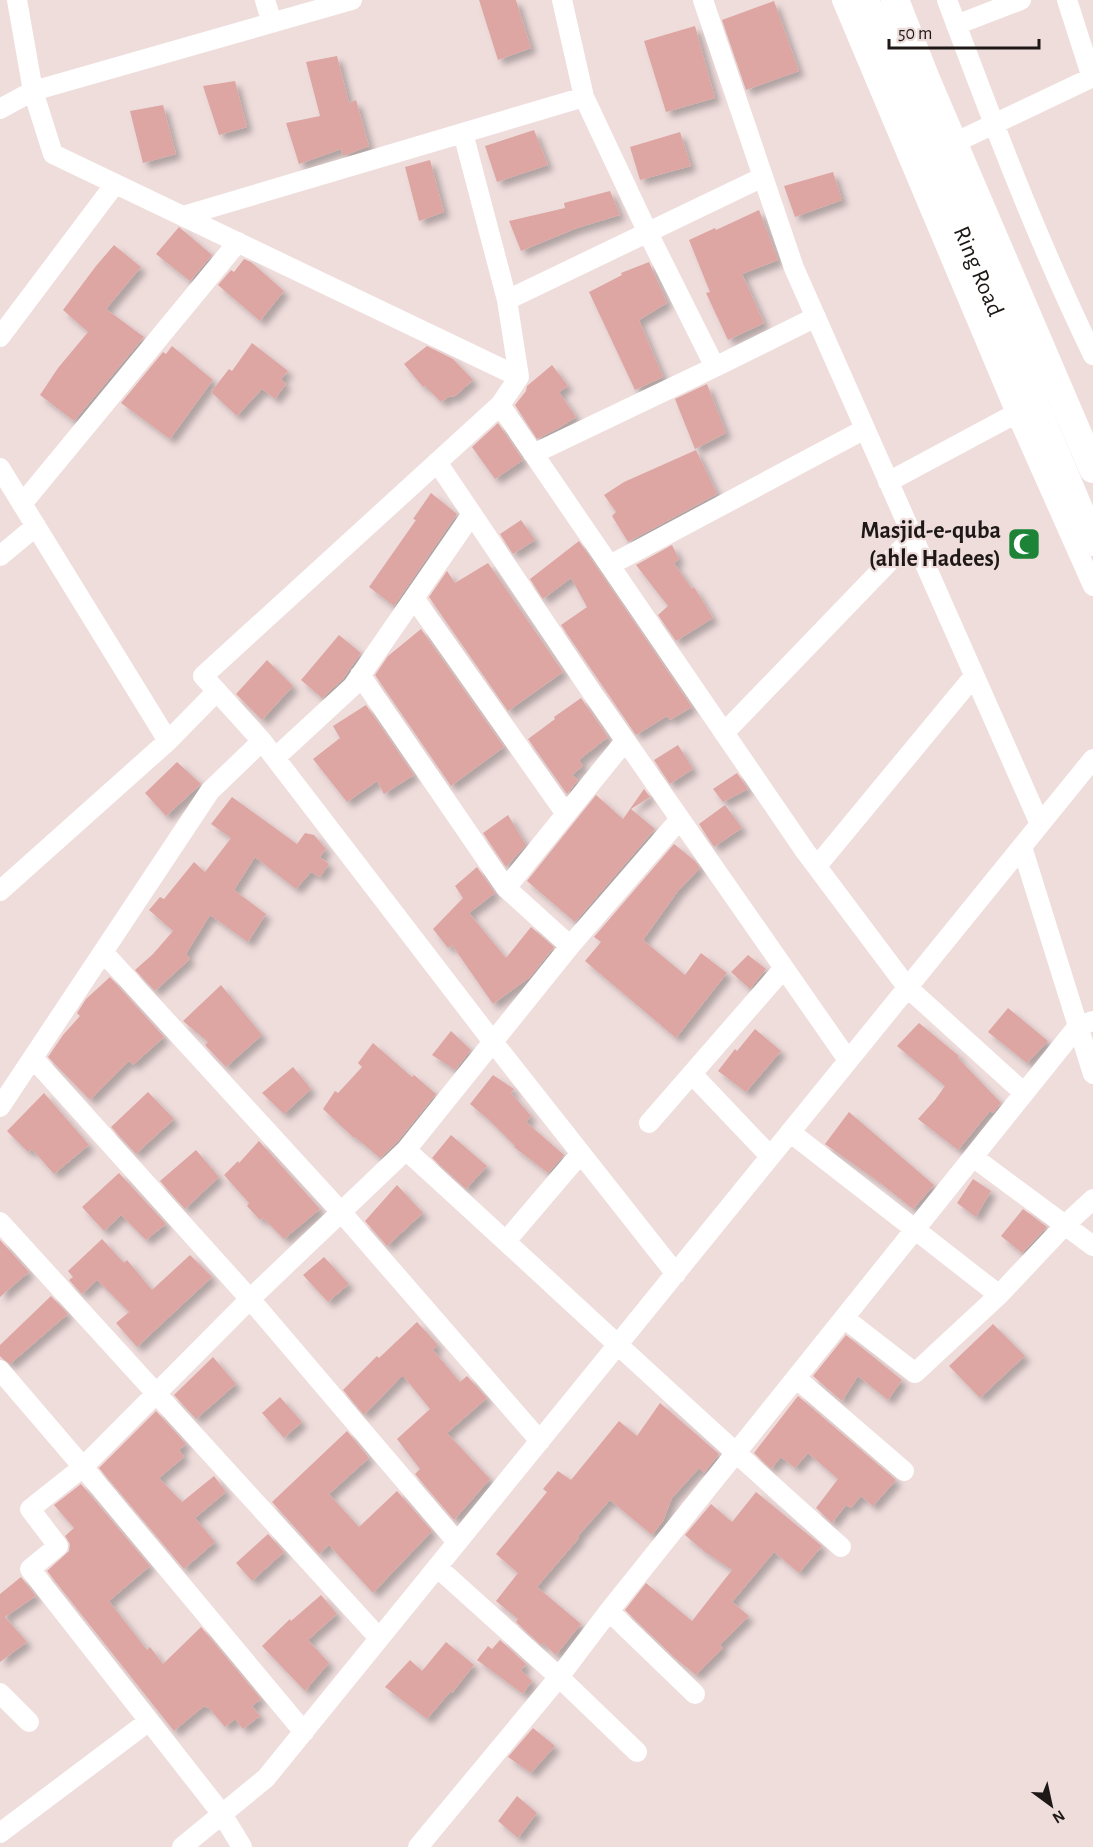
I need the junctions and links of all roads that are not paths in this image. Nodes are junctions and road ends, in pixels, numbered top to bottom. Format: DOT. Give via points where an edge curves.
graph roads {
  1 [pos="17,0"];
  2 [pos="265,0"];
  3 [pos="352,0"];
  4 [pos="562,0"];
  5 [pos="703,0"];
  6 [pos="842,0"];
  7 [pos="866,0"];
  8 [pos="896,0"];
  9 [pos="947,0"];
  10 [pos="1021,0"];
  11 [pos="1067,0"];
  12 [pos="272,22"];
  13 [pos="956,25"];
  14 [pos="1093,77"];
  15 [pos="33,91"];
  16 [pos="584,98"];
  17 [pos="0,109"];
  18 [pos="994,124"];
  19 [pos="463,133"];
  20 [pos="954,142"];
  21 [pos="763,177"];
  22 [pos="115,183"];
  23 [pos="183,216"];
  24 [pos="648,233"];
  25 [pos="238,242"];
  26 [pos="507,300"];
  27 [pos="816,317"];
  28 [pos="0,337"];
  29 [pos="1093,356"];
  30 [pos="715,367"];
  31 [pos="519,377"];
  32 [pos="500,405"];
  33 [pos="1025,408"];
  34 [pos="865,429"];
  35 [pos="533,454"];
  36 [pos="437,462"];
  37 [pos="0,468"];
  38 [pos="1093,469"];
  39 [pos="888,482"];
  40 [pos="22,504"];
  41 [pos="472,514"];
  42 [pos="36,526"];
  43 [pos="913,537"];
  44 [pos="1093,542"];
  45 [pos="0,556"];
  46 [pos="609,565"];
  47 [pos="1093,586"];
  48 [pos="414,598"];
  49 [pos="360,675"];
  50 [pos="974,676"];
  51 [pos="217,691"];
  52 [pos="724,733"];
  53 [pos="168,741"];
  54 [pos="262,741"];
  55 [pos="625,741"];
  56 [pos="275,758"];
  57 [pos="1093,759"];
  58 [pos="566,814"];
  59 [pos="680,819"];
  60 [pos="1040,824"];
  61 [pos="1022,847"];
  62 [pos="817,866"];
  63 [pos="507,888"];
  64 [pos="0,891"];
  65 [pos="570,946"];
  66 [pos="103,952"];
  67 [pos="784,968"];
  68 [pos="907,987"];
  69 [pos="1085,1024"];
  70 [pos="494,1042"];
  71 [pos="33,1058"];
  72 [pos="848,1060"];
  73 [pos="692,1074"];
  74 [pos="1093,1074"];
  75 [pos="1024,1093"];
  76 [pos="0,1107"];
  77 [pos="649,1124"];
  78 [pos="790,1132"];
  79 [pos="406,1150"];
  80 [pos="581,1153"];
  81 [pos="771,1156"];
  82 [pos="973,1157"];
  83 [pos="1093,1199"];
  84 [pos="342,1213"];
  85 [pos="0,1222"];
  86 [pos="1065,1225"];
  87 [pos="916,1230"];
  88 [pos="506,1241"];
  89 [pos="1093,1246"];
  90 [pos="676,1274"];
  91 [pos="999,1294"];
  92 [pos="250,1299"];
  93 [pos="844,1318"];
  94 [pos="618,1343"];
  95 [pos="0,1370"];
  96 [pos="795,1378"];
  97 [pos="157,1394"];
  98 [pos="540,1441"];
  99 [pos="735,1453"];
  100 [pos="82,1467"];
  101 [pos="904,1471"];
  102 [pos="457,1542"];
  103 [pos="841,1547"];
  104 [pos="437,1567"];
  105 [pos="609,1611"];
  106 [pos="379,1638"];
  107 [pos="559,1677"];
  108 [pos="0,1694"];
  109 [pos="695,1694"];
  110 [pos="149,1720"];
  111 [pos="29,1722"];
  112 [pos="304,1732"];
  113 [pos="637,1752"];
  114 [pos="222,1814"];
  115 [pos="0,1833"];
  116 [pos="182,1847"];
  117 [pos="242,1847"];
  118 [pos="418,1847"];
  1 -- 15 [label="street"];
  2 -- 12 [label="street"];
  3 -- 12 [label="street"];
  4 -- 16 [label="street"];
  5 -- 21 [label="street"];
  6 -- 33 [label="street"];
  7 -- 33 [label="highway, Ring Road"];
  8 -- 20 [label="highway, Ring Road"];
  9 -- 13 [label="street"];
  10 -- 13 [label="street"];
  11 -- 14 [label="street"];
  12 -- 15 [label="street"];
  13 -- 18 [label="street"];
  14 -- 18 [label="street"];
  15 -- 17 [label="street"];
  15 -- 22 [label="street" via="53,154"];
  16 -- 19 [label="street"];
  16 -- 24 [label="street"];
  18 -- 20 [label="street"];
  18 -- 29 [label="street" via="1057,282"];
  19 -- 23 [label="street"];
  19 -- 26 [label="street"];
  20 -- 38 [label="highway, Ring Road"];
  21 -- 24 [label="street"];
  21 -- 27 [label="street" via="794,268"];
  22 -- 23 [label="street"];
  22 -- 28 [label="street"];
  23 -- 25 [label="street"];
  24 -- 26 [label="street"];
  24 -- 30 [label="street"];
  25 -- 31 [label="street"];
  25 -- 40 [label="street"];
  26 -- 31 [label="street"];
  27 -- 30 [label="street"];
  27 -- 34 [label="street"];
  30 -- 35 [label="street"];
  31 -- 32 [label="street"];
  32 -- 35 [label="street"];
  32 -- 36 [label="street"];
  33 -- 39 [label="street"];
  33 -- 44 [label="highway, Ring Road"];
  33 -- 47 [label="street"];
  34 -- 39 [label="street"];
  34 -- 46 [label="street"];
  35 -- 46 [label="street"];
  36 -- 41 [label="street"];
  36 -- 51 [label="street" via="203,676"];
  37 -- 40 [label="street"];
  39 -- 43 [label="street"];
  40 -- 42 [label="street"];
  41 -- 48 [label="street"];
  41 -- 55 [label="street"];
  42 -- 45 [label="street"];
  42 -- 53 [label="street"];
  43 -- 50 [label="street"];
  43 -- 52 [label="street"];
  46 -- 52 [label="street"];
  48 -- 49 [label="street"];
  48 -- 58 [label="street"];
  49 -- 56 [label="street"];
  49 -- 63 [label="street"];
  50 -- 60 [label="street"];
  50 -- 62 [label="street"];
  51 -- 53 [label="street"];
  51 -- 54 [label="street"];
  52 -- 62 [label="street"];
  53 -- 64 [label="street"];
  54 -- 56 [label="street"];
  54 -- 66 [label="street" via="210,791"];
  55 -- 58 [label="street"];
  55 -- 59 [label="street"];
  56 -- 70 [label="street"];
  57 -- 60 [label="street"];
  58 -- 63 [label="street"];
  59 -- 65 [label="street"];
  59 -- 67 [label="street"];
  60 -- 61 [label="street"];
  61 -- 68 [label="street"];
  61 -- 69 [label="street"];
  62 -- 68 [label="street"];
  63 -- 65 [label="street"];
  65 -- 70 [label="street"];
  66 -- 71 [label="street"];
  66 -- 84 [label="street"];
  67 -- 72 [label="street"];
  67 -- 73 [label="street"];
  68 -- 72 [label="street"];
  68 -- 75 [label="street"];
  69 -- 74 [label="street"];
  69 -- 75 [label="street"];
  70 -- 79 [label="street"];
  70 -- 80 [label="street"];
  71 -- 76 [label="street"];
  71 -- 92 [label="street"];
  72 -- 78 [label="street"];
  73 -- 77 [label="street"];
  73 -- 81 [label="street"];
  75 -- 82 [label="street"];
  78 -- 81 [label="street"];
  78 -- 87 [label="street"];
  79 -- 84 [label="street"];
  79 -- 88 [label="street"];
  80 -- 88 [label="street"];
  80 -- 90 [label="street"];
  81 -- 90 [label="street"];
  82 -- 86 [label="street"];
  82 -- 87 [label="street"];
  83 -- 86 [label="street"];
  84 -- 92 [label="street"];
  84 -- 98 [label="street"];
  85 -- 97 [label="street"];
  86 -- 89 [label="street"];
  86 -- 91 [label="street"];
  87 -- 91 [label="street"];
  87 -- 93 [label="street"];
  88 -- 94 [label="street"];
  90 -- 94 [label="street"];
  91 -- 93 [label="street" via="915,1373"];
  92 -- 97 [label="street"];
  92 -- 102 [label="street"];
  93 -- 96 [label="street"];
  94 -- 98 [label="street"];
  94 -- 99 [label="street"];
  95 -- 100 [label="street"];
  96 -- 99 [label="street"];
  96 -- 101 [label="street"];
  97 -- 100 [label="street"];
  97 -- 106 [label="street"];
  98 -- 102 [label="street"];
  99 -- 103 [label="street"];
  99 -- 105 [label="street"];
  100 -- 110 [label="street" via="30,1509 58,1546 30,1569"];
  100 -- 112 [label="street"];
  102 -- 104 [label="street"];
  104 -- 106 [label="street"];
  104 -- 107 [label="street"];
  105 -- 107 [label="street"];
  105 -- 109 [label="street"];
  106 -- 112 [label="street"];
  107 -- 113 [label="street"];
  107 -- 118 [label="street"];
  108 -- 111 [label="street"];
  110 -- 114 [label="street"];
  110 -- 115 [label="street"];
  112 -- 114 [label="street" via="266,1778"];
  114 -- 116 [label="street"];
  114 -- 117 [label="street"];
}
